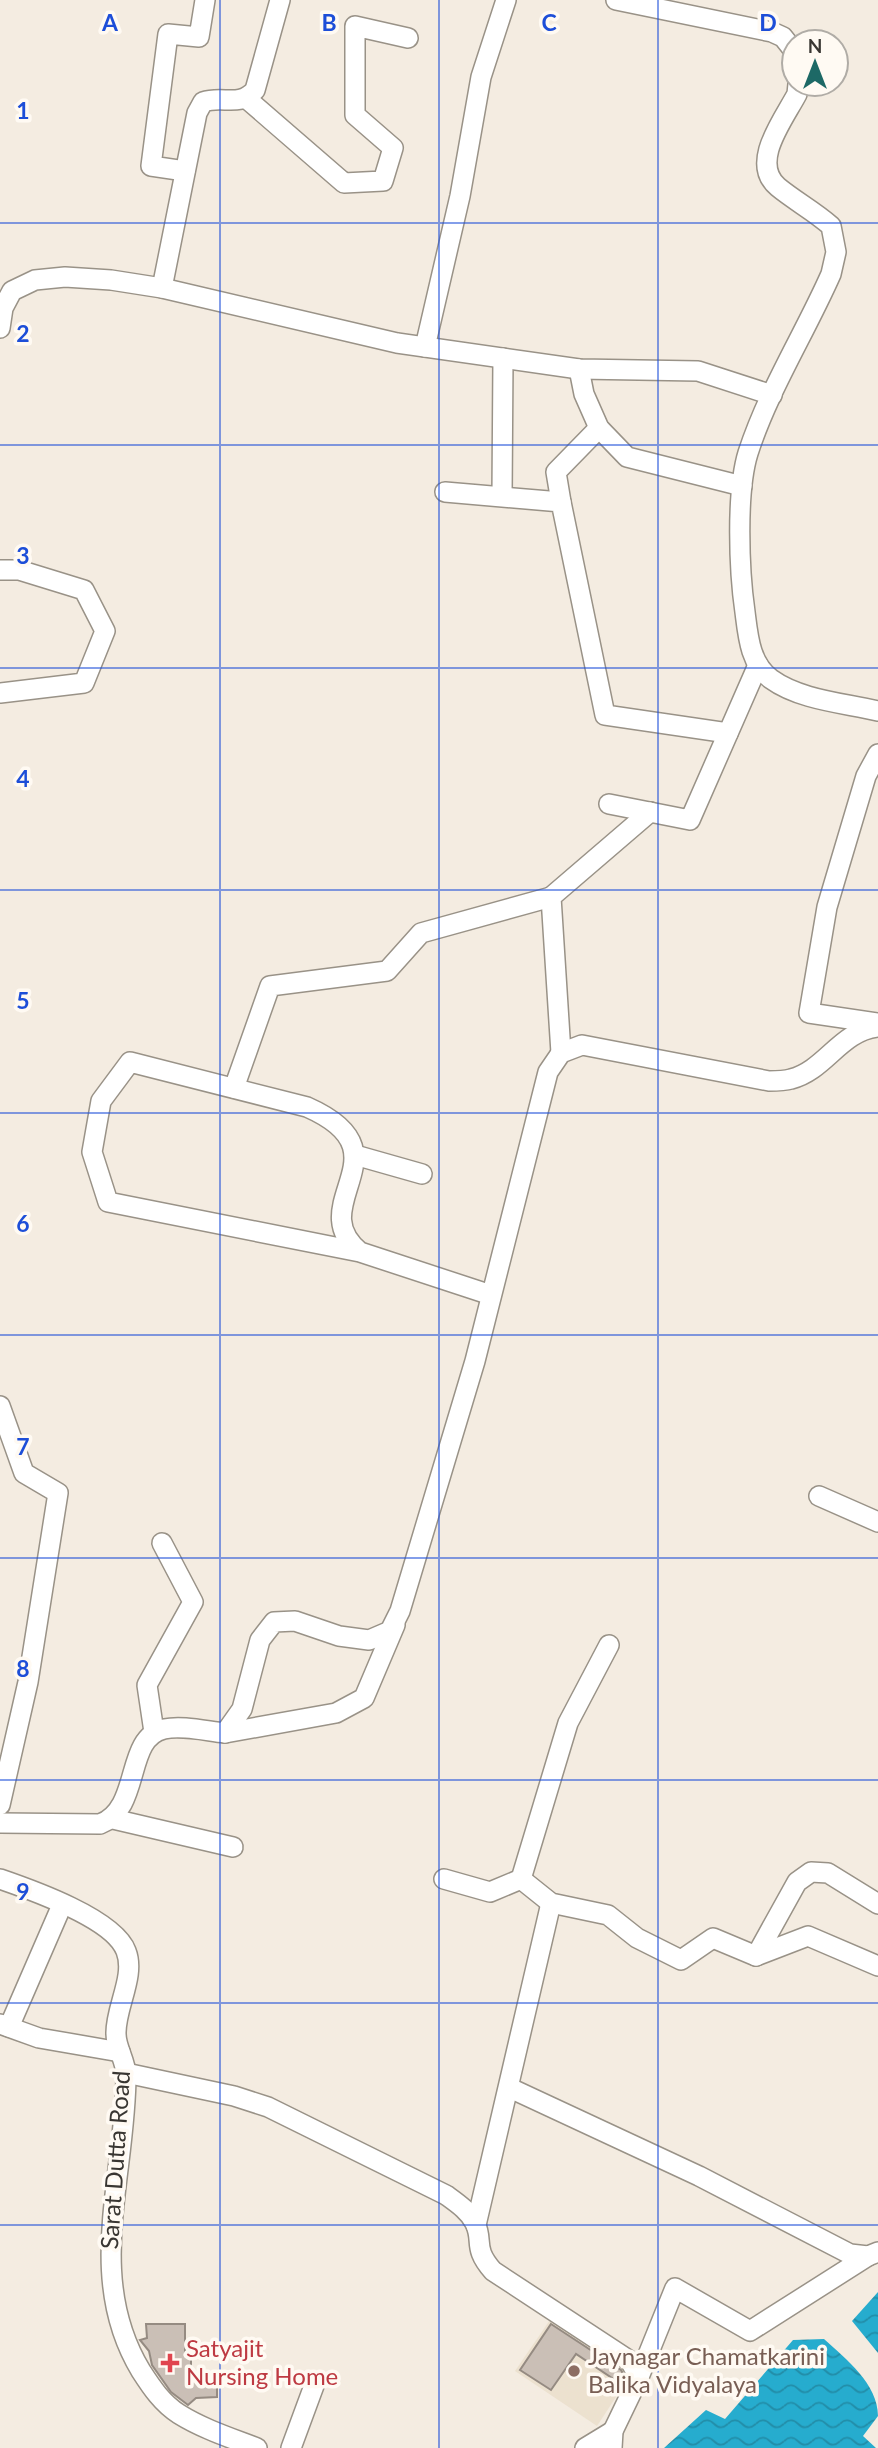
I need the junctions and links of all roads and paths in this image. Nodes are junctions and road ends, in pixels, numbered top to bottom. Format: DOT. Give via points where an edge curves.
graph roads {
  1 [pos="205,0"];
  2 [pos="280,0"];
  3 [pos="506,0"];
  4 [pos="616,0"];
  5 [pos="780,36"];
  6 [pos="408,38"];
  7 [pos="795,98"];
  8 [pos="247,99"];
  9 [pos="185,170"];
  10 [pos="162,288"];
  11 [pos="0,328"];
  12 [pos="425,347"];
  13 [pos="503,358"];
  14 [pos="579,369"];
  15 [pos="772,395"];
  16 [pos="599,428"];
  17 [pos="742,486"];
  18 [pos="445,492"];
  19 [pos="502,496"];
  20 [pos="561,502"];
  21 [pos="0,570"];
  22 [pos="758,665"];
  23 [pos="0,693"];
  24 [pos="878,711"];
  25 [pos="728,733"];
  26 [pos="878,754"];
  27 [pos="609,804"];
  28 [pos="650,812"];
  29 [pos="551,897"];
  30 [pos="878,1025"];
  31 [pos="561,1053"];
  32 [pos="234,1088"];
  33 [pos="355,1155"];
  34 [pos="422,1174"];
  35 [pos="360,1252"];
  36 [pos="491,1295"];
  37 [pos="0,1406"];
  38 [pos="819,1496"];
  39 [pos="878,1522"];
  40 [pos="162,1543"];
  41 [pos="400,1612"];
  42 [pos="609,1645"];
  43 [pos="154,1732"];
  44 [pos="225,1733"];
  45 [pos="0,1805"];
  46 [pos="113,1819"];
  47 [pos="0,1823"];
  48 [pos="233,1847"];
  49 [pos="521,1878"];
  50 [pos="0,1879"];
  51 [pos="444,1880"];
  52 [pos="551,1903"];
  53 [pos="878,1904"];
  54 [pos="62,1905"];
  55 [pos="756,1956"];
  56 [pos="878,1966"];
  57 [pos="4,2026"];
  58 [pos="120,2052"];
  59 [pos="126,2073"];
  60 [pos="510,2088"];
  61 [pos="476,2225"];
  62 [pos="873,2254"];
  63 [pos="639,2377"];
  64 [pos="315,2383"];
  65 [pos="612,2440"];
  66 [pos="257,2448"];
  67 [pos="291,2448"];
  68 [pos="585,2448"];
  1 -- 9 [label="street" via="199,37 168,34 151,166"];
  2 -- 8 [label="street" via="259,81"];
  3 -- 12 [label="street" via="481,77 460,196"];
  4 -- 5 [label="street"];
  6 -- 8 [label="street" via="355,26 355,115 393,148 383,181 344,183"];
  7 -- 15 [label="street" via="768,150 768,175 831,226 836,252 820,299"];
  8 -- 9 [label="street" via="203,102"];
  9 -- 10 [label="street"];
  10 -- 11 [label="street" via="65,277 35,280 12,291"];
  10 -- 12 [label="street"];
  12 -- 13 [label="street"];
  13 -- 14 [label="street"];
  13 -- 19 [label="street"];
  14 -- 15 [label="street" via="698,370"];
  14 -- 16 [label="street"];
  15 -- 17 [label="street" via="748,454"];
  16 -- 17 [label="street" via="627,457"];
  16 -- 20 [label="street" via="556,471"];
  17 -- 22 [label="street" via="742,588 750,647"];
  18 -- 19 [label="street"];
  19 -- 20 [label="street"];
  20 -- 25 [label="street" via="605,715"];
  21 -- 23 [label="street" via="19,570 84,590 105,631 84,683"];
  22 -- 24 [label="street" via="789,690"];
  22 -- 25 [label="street"];
  25 -- 28 [label="street" via="690,820"];
  26 -- 30 [label="street" via="866,776 827,906 809,1013"];
  27 -- 28 [label="street"];
  28 -- 29 [label="street"];
  29 -- 31 [label="street"];
  29 -- 32 [label="street" via="421,933 387,971 270,986"];
  30 -- 31 [label="street" via="845,1038 812,1068 792,1079 769,1081 582,1045"];
  31 -- 36 [label="street" via="548,1072"];
  32 -- 33 [label="street" via="331,1117 346,1130"];
  32 -- 35 [label="street" via="130,1062 101,1101 92,1152 108,1202"];
  33 -- 34 [label="street"];
  33 -- 35 [label="street" via="340,1222 346,1241"];
  35 -- 36 [label="street"];
  36 -- 41 [label="street"];
  37 -- 45 [label="street" via="24,1473 58,1493 28,1682"];
  38 -- 39 [label="street"];
  40 -- 43 [label="street" via="193,1602 147,1685"];
  41 -- 44 [label="street" via="364,1698 336,1713"];
  41 -- 44 [label="street" via="390,1631 369,1640 339,1636 295,1621 274,1622 260,1640 242,1709"];
  42 -- 49 [label="street" via="568,1723"];
  43 -- 44 [label="street" via="168,1728"];
  43 -- 46 [label="street" via="145,1742 121,1810"];
  46 -- 47 [label="street" via="100,1824"];
  46 -- 48 [label="street"];
  49 -- 51 [label="street" via="490,1892"];
  49 -- 52 [label="street"];
  50 -- 54 [label="street, Sarat Dutta Road"];
  52 -- 55 [label="street" via="608,1915 637,1938 681,1960 713,1938"];
  52 -- 60 [label="street"];
  53 -- 55 [label="street" via="828,1873 811,1872 797,1882"];
  54 -- 57 [label="street"];
  54 -- 58 [label="street, Sarat Dutta Road" via="116,1934 127,1951 115,2037"];
  55 -- 56 [label="street" via="808,1936"];
  57 -- 58 [label="street" via="39,2038"];
  58 -- 59 [label="street, Sarat Dutta Road"];
  59 -- 61 [label="street" via="268,2107 446,2195 463,2207"];
  59 -- 66 [label="street, Sarat Dutta Road" via="110,2230 117,2318 156,2395 179,2413"];
  60 -- 61 [label="street"];
  60 -- 62 [label="street" via="699,2176 850,2254"];
  61 -- 63 [label="street" via="479,2251 493,2271 630,2361"];
  62 -- 63 [label="street" via="750,2330 675,2288"];
  63 -- 65 [label="street"];
  64 -- 67 [label="street"];
  65 -- 68 [label="street"];
}
